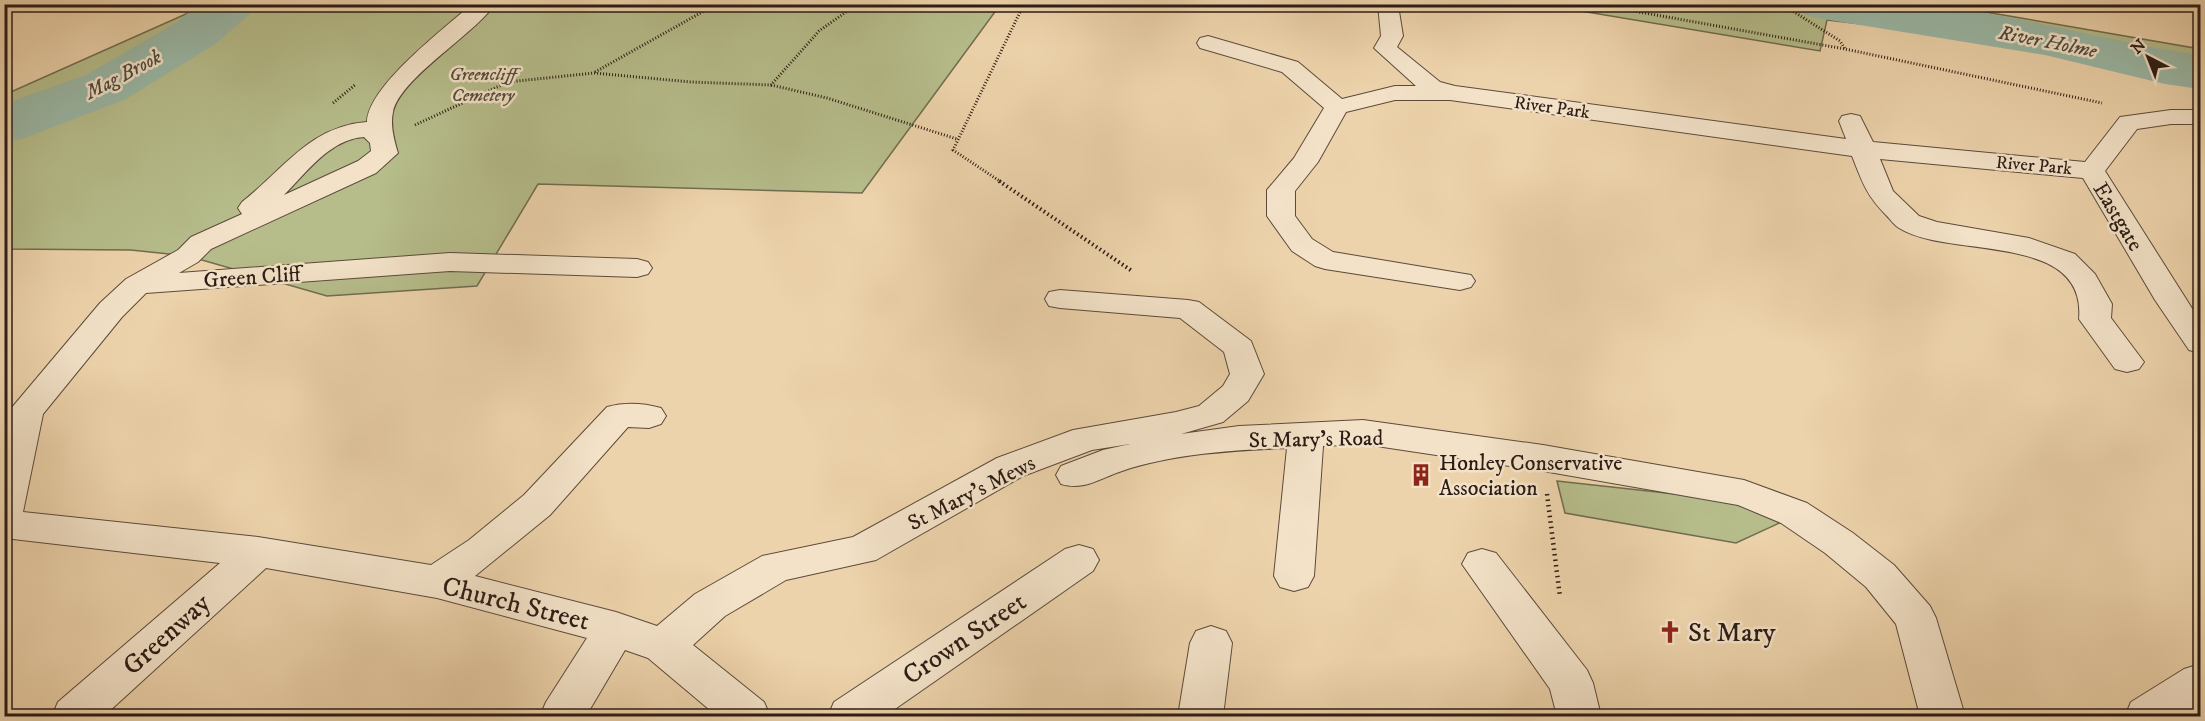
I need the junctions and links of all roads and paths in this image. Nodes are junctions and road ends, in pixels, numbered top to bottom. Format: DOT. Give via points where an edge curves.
graph roads {
  1 [pos="26,4"];
  2 [pos="485,4"];
  3 [pos="704,4"];
  4 [pos="858,4"];
  5 [pos="1024,4"];
  6 [pos="1595,4"];
  7 [pos="1793,4"];
  8 [pos="1388,5"];
  9 [pos="4,15"];
  10 [pos="1208,43"];
  11 [pos="1845,49"];
  12 [pos="594,73"];
  13 [pos="771,85"];
  14 [pos="1450,93"];
  15 [pos="1337,107"];
  16 [pos="2171,117"];
  17 [pos="2200,117"];
  18 [pos="1851,121"];
  19 [pos="957,139"];
  20 [pos="381,140"];
  21 [pos="1861,148"];
  22 [pos="2092,171"];
  23 [pos="201,243"];
  24 [pos="637,268"];
  25 [pos="1460,281"];
  26 [pos="137,285"];
  27 [pos="1059,299"];
  28 [pos="1188,309"];
  29 [pos="2188,311"];
  30 [pos="2200,343"];
  31 [pos="2127,362"];
  32 [pos="650,416"];
  33 [pos="1306,435"];
  34 [pos="1074,475"];
  35 [pos="4,512"];
  36 [pos="4,524"];
  37 [pos="258,552"];
  38 [pos="1079,560"];
  39 [pos="1482,564"];
  40 [pos="1294,576"];
  41 [pos="436,582"];
  42 [pos="616,629"];
  43 [pos="1211,643"];
  44 [pos="663,646"];
  45 [pos="2200,682"];
  46 [pos="74,717"];
  47 [pos="562,717"];
  48 [pos="748,717"];
  49 [pos="850,717"];
  50 [pos="1200,717"];
  51 [pos="1579,717"];
  52 [pos="1942,717"];
  53 [pos="2147,717"];
  1 -- 9 [label="path"];
  2 -- 20 [label="street" via="406,78 381,109"];
  3 -- 12 [label="path" via="704,11"];
  4 -- 13 [label="path" via="819,31"];
  5 -- 19 [label="path"];
  6 -- 11 [label="path"];
  7 -- 11 [label="path" via="1791,10 1840,41"];
  8 -- 14 [label="street" via="1392,36 1385,48 1432,87"];
  10 -- 15 [label="street" via="1290,67"];
  11 -- 16 [label="path"];
  12 -- 13 [label="path"];
  12 -- 20 [label="path" via="508,82"];
  13 -- 19 [label="path" via="827,98"];
  14 -- 15 [label="street, River Park" via="1395,93"];
  14 -- 21 [label="street, River Park"];
  15 -- 25 [label="street" via="1305,162 1281,190 1281,216 1302,244 1325,260"];
  16 -- 17 [label="street, Eastgate"];
  16 -- 22 [label="street, Eastgate" via="2129,122"];
  18 -- 21 [label="street"];
  19 -- 28 [label="path" via="953,150"];
  20 -- 23 [label="street" via="385,153 367,167"];
  20 -- 23 [label="street" via="370,129 356,128 322,144 270,195"];
  21 -- 22 [label="street, River Park"];
  21 -- 31 [label="street" via="1881,194 1910,222 1931,230 2029,247 2065,260 2080,274 2096,304 2095,319"];
  22 -- 29 [label="street, Eastgate"];
  23 -- 26 [label="street" via="188,256"];
  24 -- 26 [label="street, Green Cliff" via="450,262"];
  26 -- 35 [label="street" via="26,411"];
  27 -- 28 [label="street"];
  28 -- 44 [label="street, St Mary's Mews" via="1239,348 1247,374 1236,393 1211,414 1176,424 1086,438 1010,467 862,550 776,567 710,605"];
  29 -- 30 [label="street, Eastgate"];
  32 -- 41 [label="street" via="619,415 537,505 483,550"];
  33 -- 34 [label="street, St Mary's Road" via="1239,438 1165,449 1116,459"];
  33 -- 40 [label="street"];
  33 -- 52 [label="street, St Mary's Road" via="1364,432 1543,458 1744,493 1794,513 1880,576 1915,618"];
  36 -- 37 [label="street"];
  37 -- 41 [label="street, Church Street"];
  37 -- 46 [label="street, Greenway"];
  38 -- 49 [label="street, Crown Street"];
  39 -- 51 [label="street" via="1571,683"];
  41 -- 42 [label="street, Church Street"];
  42 -- 44 [label="street, Church Street"];
  42 -- 47 [label="street"];
  43 -- 50 [label="street"];
  44 -- 48 [label="street, Church Street"];
  45 -- 53 [label="street"];
}
